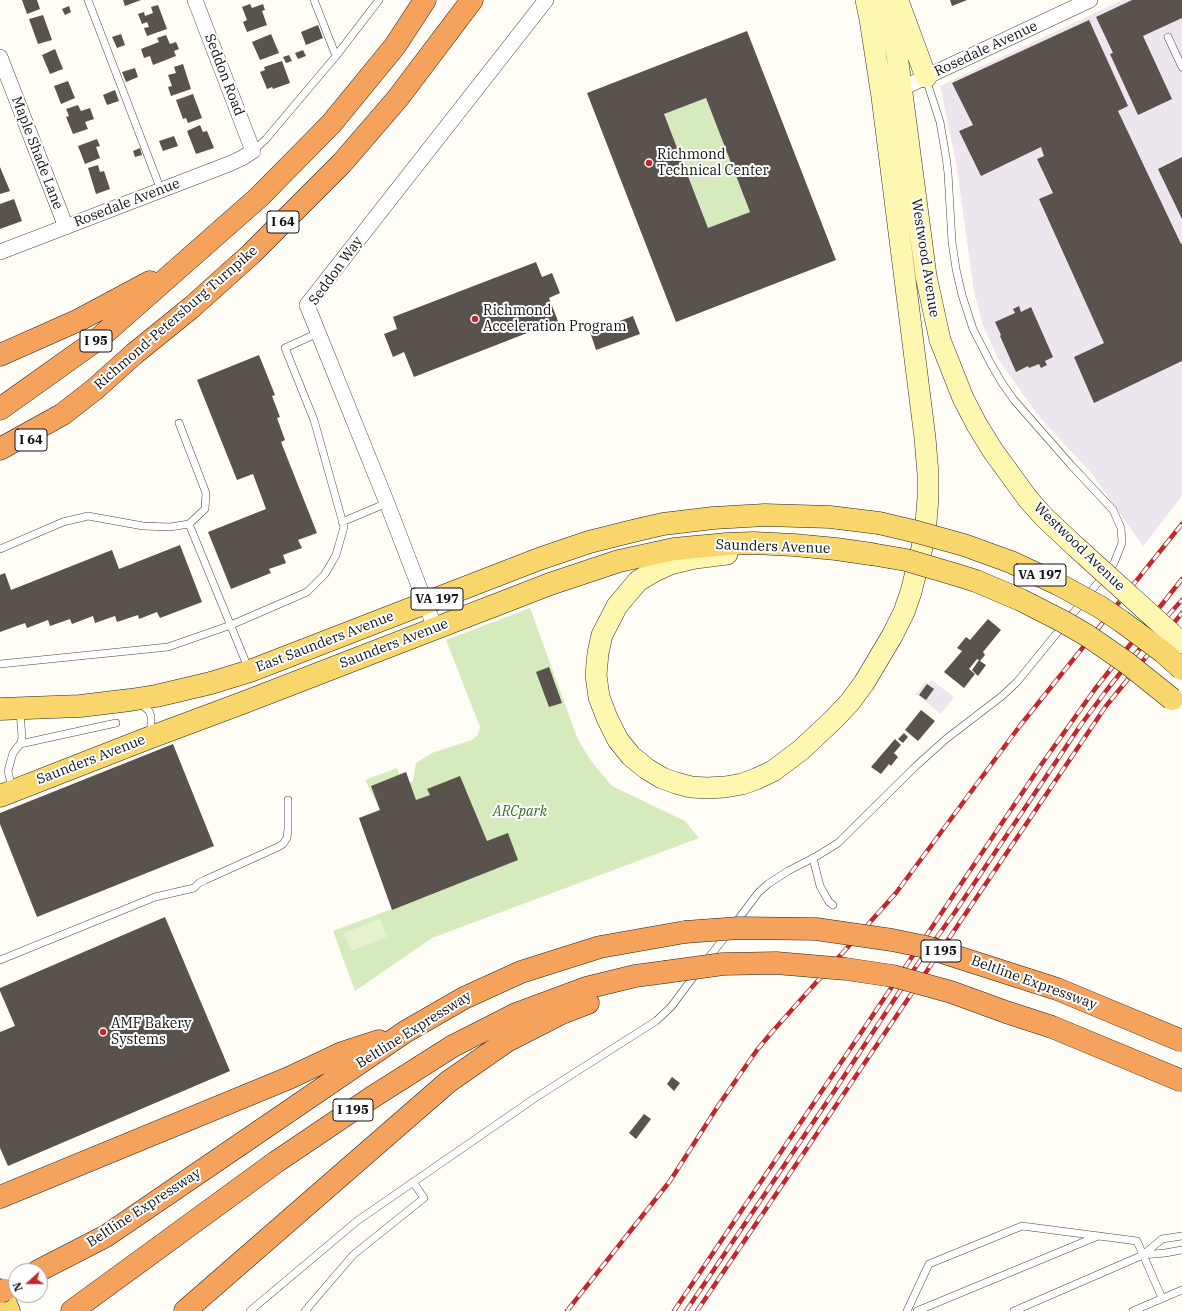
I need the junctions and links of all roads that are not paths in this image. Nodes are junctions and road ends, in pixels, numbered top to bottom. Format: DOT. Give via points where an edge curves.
graph roads {
  1 [pos="88,0"];
  2 [pos="195,0"];
  3 [pos="314,0"];
  4 [pos="379,0"];
  5 [pos="426,0"];
  6 [pos="472,0"];
  7 [pos="546,0"];
  8 [pos="866,0"];
  9 [pos="887,0"];
  10 [pos="898,0"];
  11 [pos="1090,0"];
  12 [pos="1168,37"];
  13 [pos="336,56"];
  14 [pos="0,57"];
  15 [pos="1182,67"];
  16 [pos="926,77"];
  17 [pos="902,88"];
  18 [pos="882,97"];
  19 [pos="253,151"];
  20 [pos="161,190"];
  21 [pos="66,227"];
  22 [pos="0,252"];
  23 [pos="184,264"];
  24 [pos="318,333"];
  25 [pos="0,355"];
  26 [pos="0,409"];
  27 [pos="63,414"];
  28 [pos="179,423"];
  29 [pos="0,449"];
  30 [pos="0,466"];
  31 [pos="387,503"];
  32 [pos="342,522"];
  33 [pos="189,524"];
  34 [pos="794,545"];
  35 [pos="0,549"];
  36 [pos="425,604"];
  37 [pos="231,625"];
  38 [pos="435,628"];
  39 [pos="1182,643"];
  40 [pos="0,664"];
  41 [pos="1182,669"];
  42 [pos="250,671"];
  43 [pos="136,699"];
  44 [pos="1177,703"];
  45 [pos="10,709"];
  46 [pos="116,723"];
  47 [pos="146,739"];
  48 [pos="20,744"];
  49 [pos="6,793"];
  50 [pos="288,800"];
  51 [pos="813,858"];
  52 [pos="833,905"];
  53 [pos="0,960"];
  54 [pos="665,972"];
  55 [pos="405,1032"];
  56 [pos="1182,1041"];
  57 [pos="1182,1081"];
  58 [pos="413,1182"];
  59 [pos="29,1186"];
  60 [pos="0,1191"];
  61 [pos="0,1197"];
  62 [pos="1098,1236"];
  63 [pos="1182,1236"];
  64 [pos="1182,1250"];
  65 [pos="1143,1254"];
  66 [pos="48,1266"];
  67 [pos="4,1289"];
  68 [pos="1182,1290"];
  69 [pos="1162,1298"];
  70 [pos="9,1311"];
  71 [pos="72,1311"];
  72 [pos="185,1311"];
  73 [pos="250,1311"];
  74 [pos="306,1311"];
  75 [pos="907,1311"];
  76 [pos="917,1311"];
  77 [pos="1014,1311"];
  78 [pos="1133,1311"];
  1 -- 20 [label="lane"];
  2 -- 19 [label="street, Seddon Road"];
  3 -- 13 [label="lane"];
  4 -- 13 [label="lane"];
  5 -- 23 [label="highway, I 64" via="395,46 331,124 260,197"];
  6 -- 27 [label="highway, Richmond-Petersburg Turnpike / I 64" via="398,98 342,163 251,254 95,390"];
  7 -- 24 [label="street, Seddon Way" via="307,305"];
  8 -- 18 [label="main road, Westwood Avenue"];
  9 -- 17 [label="main road, Westwood Avenue"];
  10 -- 16 [label="main road"];
  11 -- 16 [label="street, Rosedale Avenue"];
  12 -- 15 [label="lane"];
  13 -- 19 [label="lane"];
  14 -- 21 [label="street, Maple Shade Lane"];
  16 -- 17 [label="street, Rosedale Avenue"];
  16 -- 51 [label="lane" via="940,122 946,157 956,269 962,296 974,329 994,370 1014,400 1113,510 1122,528 1122,543 1114,563 1017,682 946,739 838,843"];
  17 -- 18 [label="street, Rosedale Avenue"];
  17 -- 39 [label="main road, Westwood Avenue, bridge" via="926,276 940,340 977,425 1028,499 1076,547"];
  18 -- 34 [label="main road, Westwood Avenue" via="928,474 926,522 911,592 892,636 850,702 817,736 773,771 742,784 707,788 676,783 647,769 631,756 618,740 599,697 596,675 598,653 602,635 617,606 638,581 670,564 694,558"];
  19 -- 20 [label="street, Rosedale Avenue" via="229,164"];
  20 -- 21 [label="street, Rosedale Avenue"];
  21 -- 22 [label="street, Rosedale Avenue"];
  23 -- 25 [label="highway, I 64" via="79,320"];
  23 -- 26 [label="highway, I 95" via="98,339"];
  24 -- 31 [label="street, Seddon Way"];
  24 -- 32 [label="lane" via="285,348 314,420"];
  27 -- 29 [label="highway, Richmond-Petersburg Turnpike"];
  27 -- 30 [label="highway, I 64"];
  28 -- 33 [label="lane" via="206,493 205,509"];
  31 -- 32 [label="lane"];
  31 -- 36 [label="street, Seddon Way"];
  32 -- 37 [label="lane" via="344,527 336,556 325,574 307,592"];
  33 -- 35 [label="lane" via="170,527 143,526 88,516 63,522"];
  33 -- 37 [label="lane"];
  34 -- 38 [label="main road, Saunders Avenue / VA 197" via="715,544 649,554 619,561 550,584"];
  34 -- 44 [label="main road, Saunders Avenue / VA 197, bridge" via="906,560 976,581 1022,600 1088,636"];
  36 -- 38 [label="street, Seddon Way"];
  36 -- 41 [label="main road, East Saunders Avenue / VA 197, bridge" via="589,542 663,524 765,514 830,518 917,532 1011,562 1100,607 1163,652"];
  36 -- 42 [label="main road, East Saunders Avenue / VA 197"];
  37 -- 40 [label="lane" via="168,648"];
  37 -- 42 [label="lane"];
  38 -- 47 [label="main road, Saunders Avenue / VA 197"];
  42 -- 43 [label="main road, East Saunders Avenue / VA 197"];
  43 -- 45 [label="main road, East Saunders Avenue / VA 197" via="80,706"];
  43 -- 47 [label="lane" via="145,706 151,716 151,727"];
  45 -- 48 [label="lane" via="22,738"];
  46 -- 48 [label="lane"];
  47 -- 49 [label="main road, Saunders Avenue / VA 197"];
  48 -- 49 [label="lane" via="8,771"];
  50 -- 53 [label="lane" via="287,838 283,844 271,851 199,883 194,888 155,897"];
  51 -- 52 [label="lane" via="820,886"];
  51 -- 58 [label="lane" via="780,876 758,893 671,1007 656,1021 570,1075"];
  54 -- 57 [label="highway, I 195, bridge" via="723,964 776,962 893,976 951,992 1052,1027"];
  54 -- 71 [label="highway, I 195" via="634,976 586,988 516,1014 453,1046 276,1162"];
  54 -- 72 [label="highway" via="555,1016 507,1041 455,1078"];
  55 -- 56 [label="highway, Beltline Expressway / I 195, bridge" via="464,998 521,972 600,947 685,932 738,928 816,929 926,947 1057,988"];
  55 -- 59 [label="highway" via="342,1054"];
  55 -- 66 [label="highway, Beltline Expressway / I 195" via="106,1236"];
  58 -- 73 [label="lane" via="357,1221"];
  58 -- 74 [label="lane" via="424,1198 353,1255"];
  59 -- 60 [label="highway"];
  59 -- 61 [label="highway"];
  62 -- 65 [label="lane" via="1138,1241"];
  62 -- 75 [label="lane" via="1022,1226 929,1264"];
  62 -- 76 [label="lane"];
  63 -- 65 [label="lane" via="1162,1239"];
  64 -- 65 [label="lane"];
  65 -- 69 [label="lane"];
  65 -- 77 [label="lane"];
  67 -- 70 [label="main road"];
  68 -- 69 [label="lane"];
  69 -- 78 [label="lane"];
}
